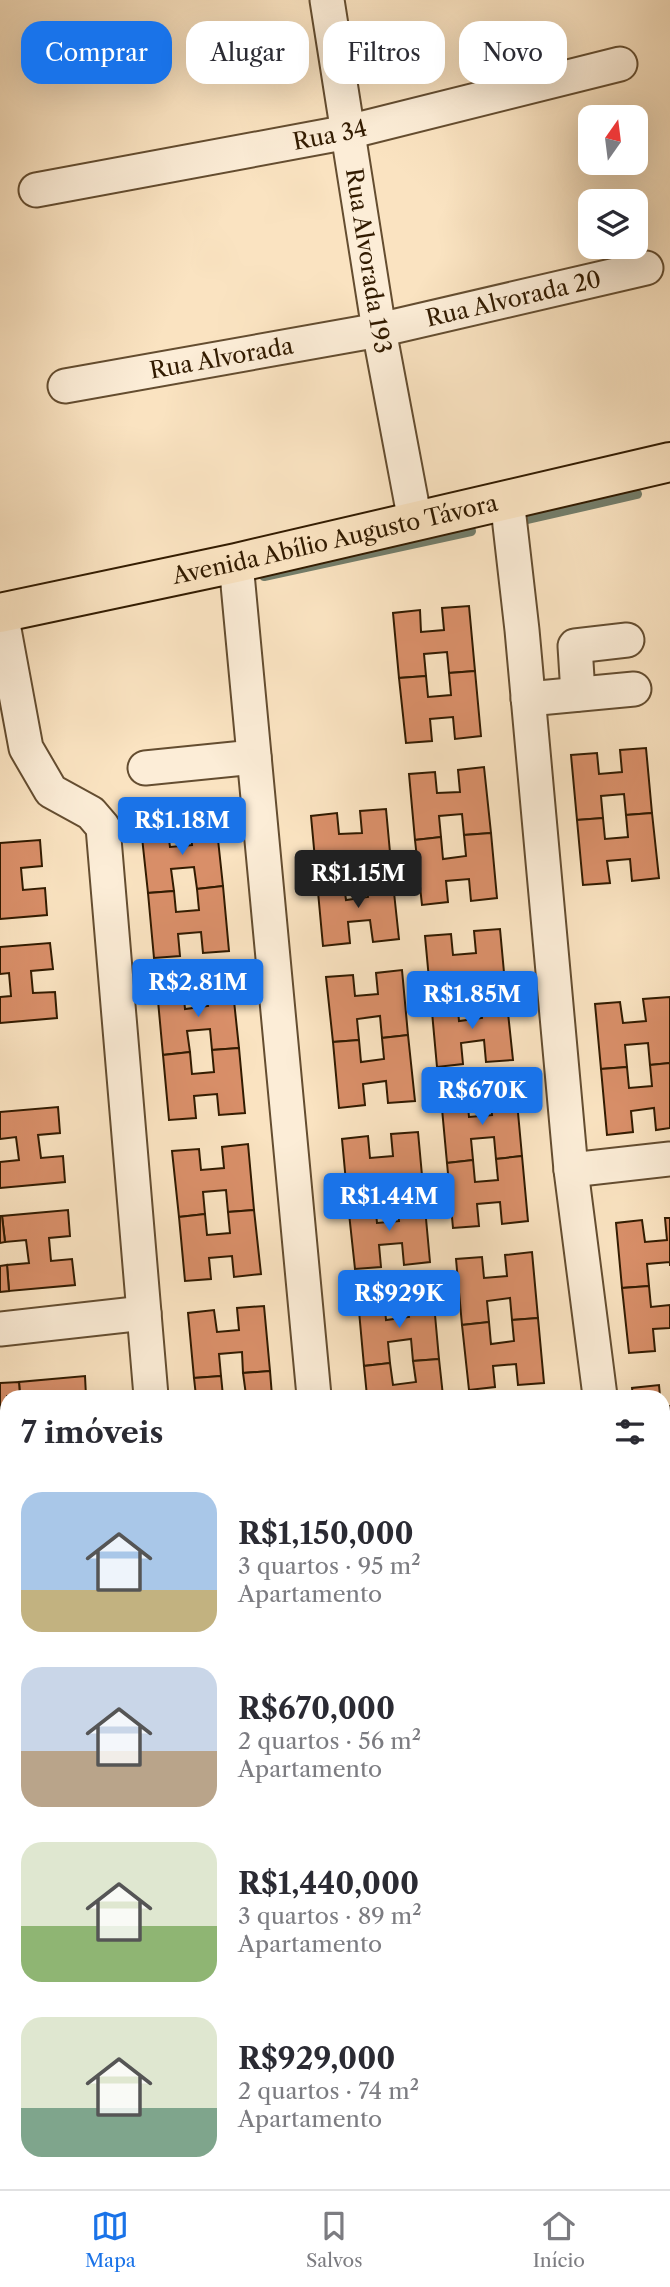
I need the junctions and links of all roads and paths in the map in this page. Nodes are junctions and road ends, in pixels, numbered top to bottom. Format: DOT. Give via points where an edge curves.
graph roads {
  1 [pos="327,0"];
  2 [pos="620,64"];
  3 [pos="348,132"];
  4 [pos="37,190"];
  5 [pos="646,268"];
  6 [pos="379,330"];
  7 [pos="65,386"];
  8 [pos="669,468"];
  9 [pos="507,499"];
  10 [pos="415,521"];
  11 [pos="236,563"];
  12 [pos="0,613"];
  13 [pos="628,640"];
  14 [pos="634,690"];
  15 [pos="578,694"];
  16 [pos="528,699"];
  17 [pos="254,757"];
  18 [pos="145,768"];
  19 [pos="670,1158"];
  20 [pos="571,1170"];
  21 [pos="144,1313"];
  22 [pos="0,1329"];
  23 [pos="150,1390"];
  24 [pos="313,1390"];
  25 [pos="599,1390"];
  1 -- 3 [label="street, Rua Alvorada 193"];
  2 -- 3 [label="street, Rua 34"];
  3 -- 4 [label="street, Rua 34"];
  3 -- 6 [label="street, Rua Alvorada 193"];
  5 -- 6 [label="street, Rua Alvorada 20"];
  6 -- 7 [label="street, Rua Alvorada"];
  6 -- 10 [label="street, Rua Alvorada 193"];
  8 -- 9 [label="main road, Avenida Abílio Augusto Távora"];
  9 -- 10 [label="main road, Avenida Abílio Augusto Távora"];
  9 -- 16 [label="street"];
  10 -- 11 [label="main road, Avenida Abílio Augusto Távora"];
  11 -- 12 [label="main road, Avenida Abílio Augusto Távora"];
  11 -- 17 [label="street"];
  12 -- 21 [label="street" via="26,748 51,791 91,813 103,827"];
  13 -- 15 [label="street" via="575,646"];
  14 -- 15 [label="street"];
  15 -- 16 [label="street"];
  16 -- 20 [label="street"];
  17 -- 18 [label="street"];
  17 -- 24 [label="street"];
  19 -- 20 [label="street"];
  20 -- 25 [label="street"];
  21 -- 22 [label="street"];
  21 -- 23 [label="street"];
}
